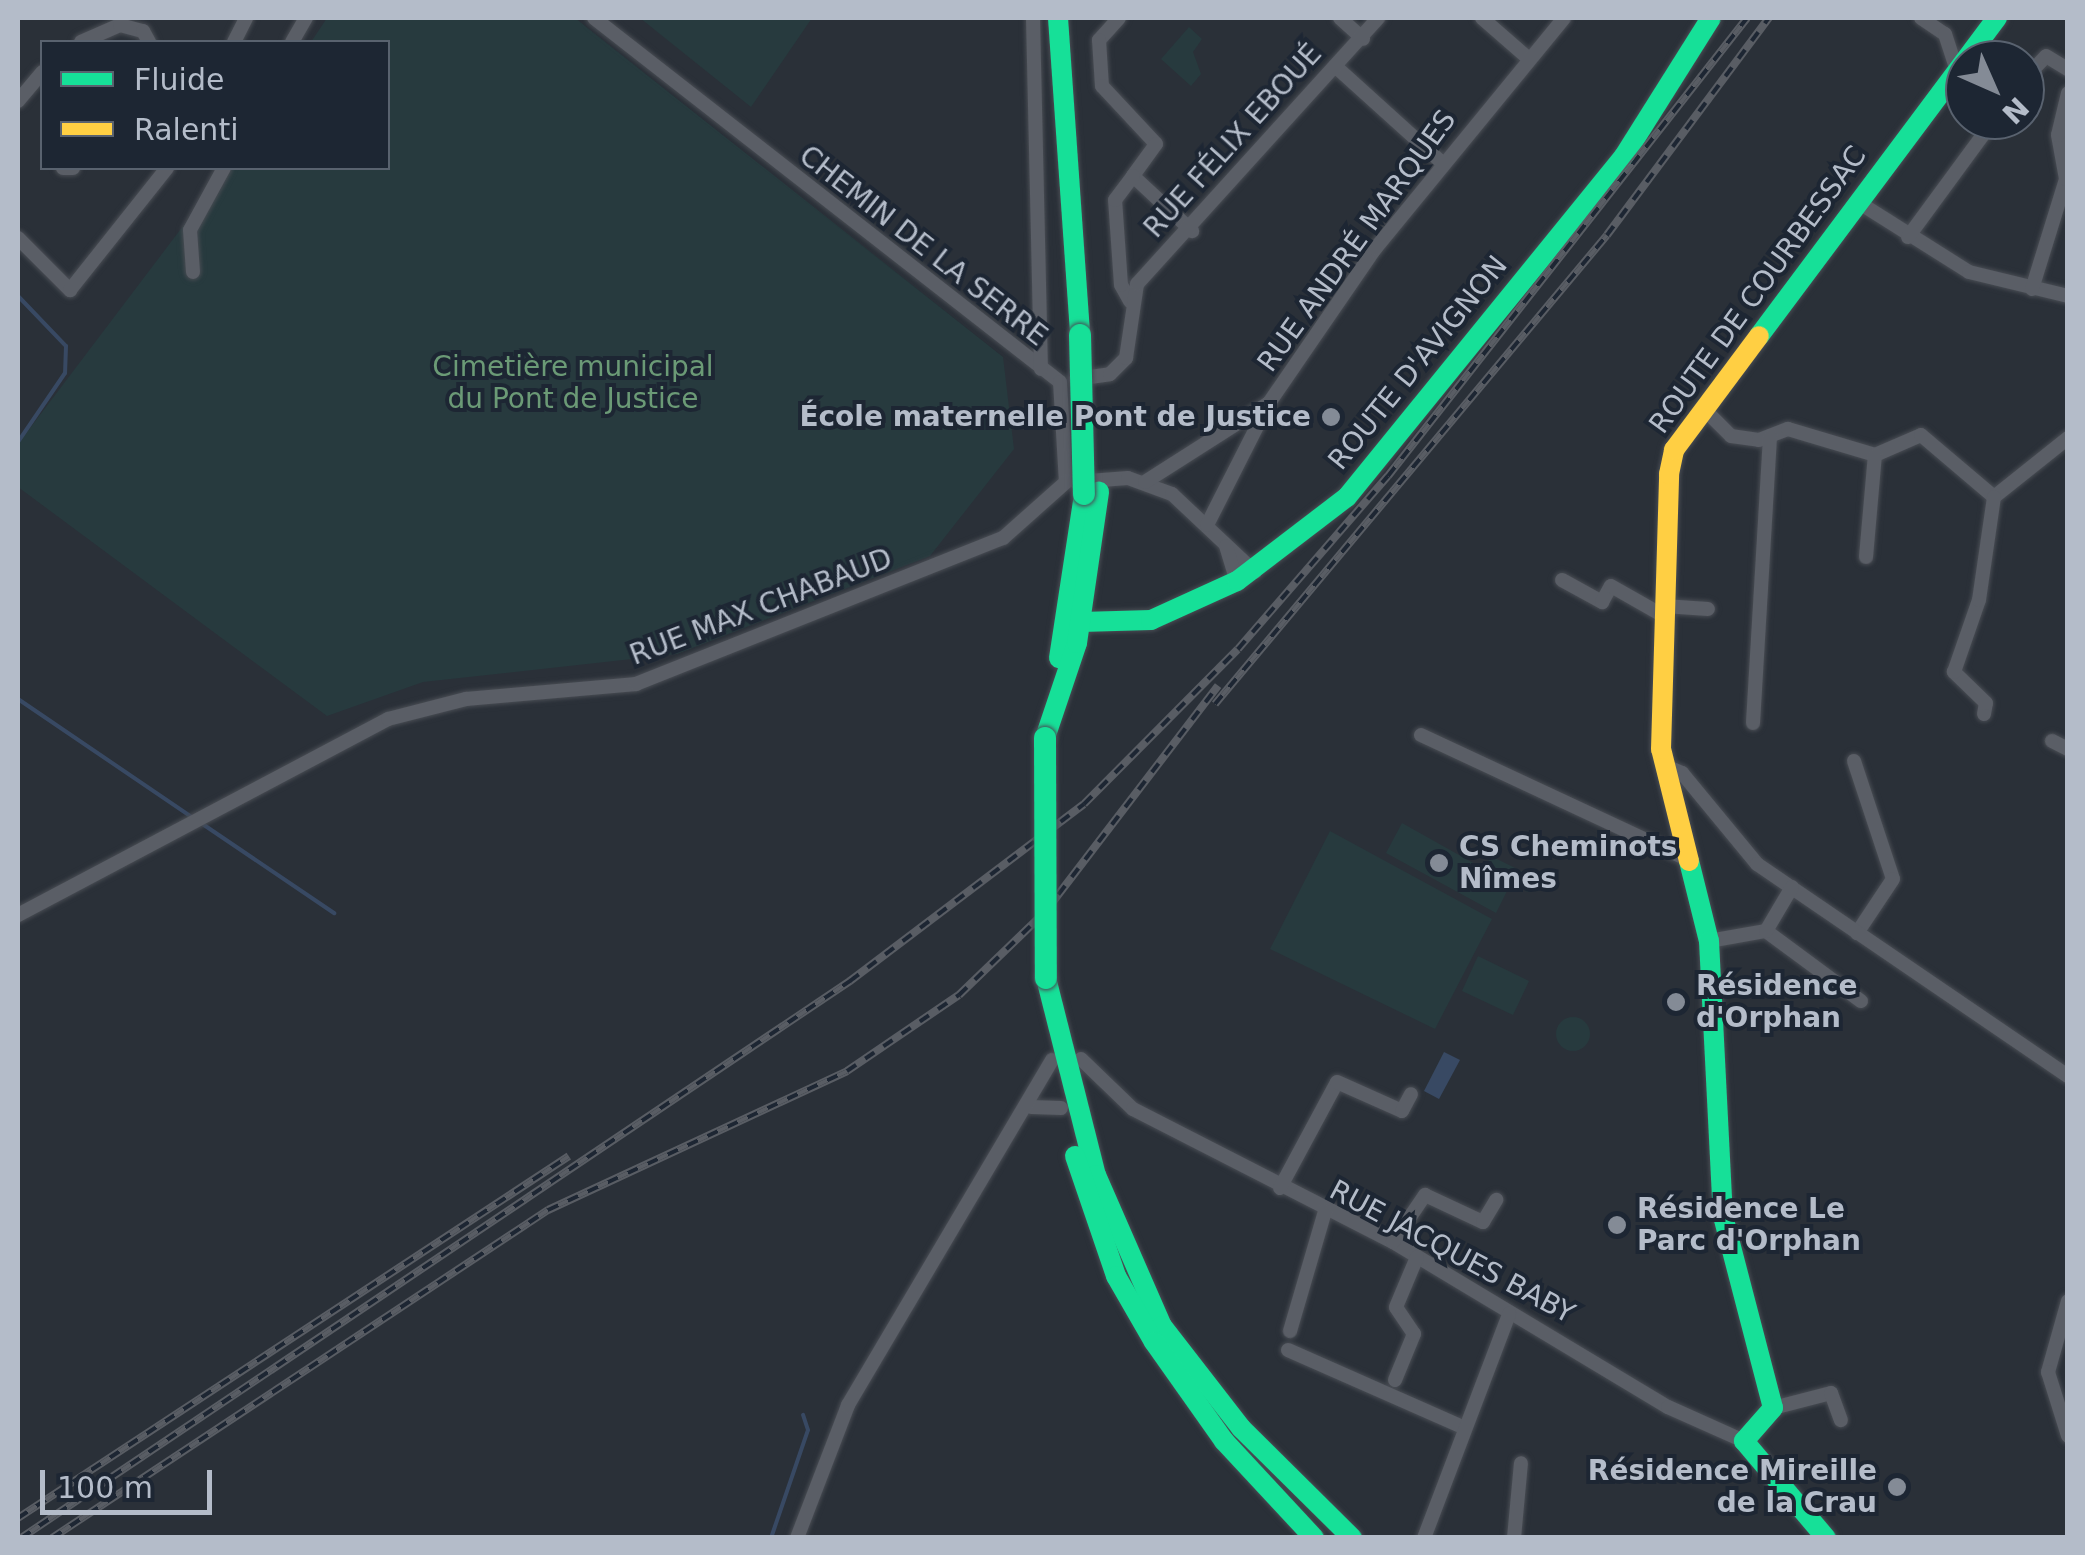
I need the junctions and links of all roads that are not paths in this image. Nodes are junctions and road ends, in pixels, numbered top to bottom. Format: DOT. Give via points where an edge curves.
graph roads {
  1 [pos="306,18"];
  2 [pos="594,18"];
  3 [pos="1032,18"];
  4 [pos="1058,18"];
  5 [pos="1070,18"];
  6 [pos="1097,18"];
  7 [pos="1119,18"];
  8 [pos="1340,18"];
  9 [pos="1378,18"];
  10 [pos="1482,18"];
  11 [pos="1564,18"];
  12 [pos="1711,18"];
  13 [pos="1921,18"];
  14 [pos="1997,18"];
  15 [pos="1362,38"];
  16 [pos="87,40"];
  17 [pos="147,40"];
  18 [pos="293,40"];
  19 [pos="1099,40"];
  20 [pos="1947,40"];
  21 [pos="1977,40"];
  22 [pos="2045,57"];
  23 [pos="1529,59"];
  24 [pos="1335,66"];
  25 [pos="2068,69"];
  26 [pos="40,74"];
  27 [pos="1945,78"];
  28 [pos="2068,93"];
  29 [pos="18,101"];
  30 [pos="1979,140"];
  31 [pos="1440,160"];
  32 [pos="165,170"];
  33 [pos="223,170"];
  34 [pos="1132,176"];
  35 [pos="1858,202"];
  36 [pos="1190,230"];
  37 [pos="1908,237"];
  38 [pos="18,238"];
  39 [pos="194,272"];
  40 [pos="2032,289"];
  41 [pos="2068,296"];
  42 [pos="1130,301"];
  43 [pos="1085,334"];
  44 [pos="1041,369"];
  45 [pos="1060,382"];
  46 [pos="1268,403"];
  47 [pos="1709,414"];
  48 [pos="1238,422"];
  49 [pos="1252,434"];
  50 [pos="1770,437"];
  51 [pos="2068,438"];
  52 [pos="1875,455"];
  53 [pos="1145,482"];
  54 [pos="1083,489"];
  55 [pos="1994,497"];
  56 [pos="1206,525"];
  57 [pos="1866,556"];
  58 [pos="1246,577"];
  59 [pos="1562,580"];
  60 [pos="1708,608"];
  61 [pos="1664,611"];
  62 [pos="1072,626"];
  63 [pos="1984,714"];
  64 [pos="1753,723"];
  65 [pos="1421,735"];
  66 [pos="2052,741"];
  67 [pos="2068,749"];
  68 [pos="1854,761"];
  69 [pos="1663,765"];
  70 [pos="1688,859"];
  71 [pos="1792,887"];
  72 [pos="18,914"];
  73 [pos="1766,931"];
  74 [pos="1857,933"];
  75 [pos="1709,941"];
  76 [pos="1046,978"];
  77 [pos="1860,1002"];
  78 [pos="1081,1059"];
  79 [pos="1052,1060"];
  80 [pos="2068,1076"];
  81 [pos="1411,1094"];
  82 [pos="1030,1107"];
  83 [pos="1061,1108"];
  84 [pos="1280,1188"];
  85 [pos="1496,1200"];
  86 [pos="1325,1212"];
  87 [pos="1394,1242"];
  88 [pos="1417,1258"];
  89 [pos="2068,1301"];
  90 [pos="1508,1314"];
  91 [pos="1290,1331"];
  92 [pos="1288,1350"];
  93 [pos="1394,1380"];
  94 [pos="1773,1408"];
  95 [pos="1842,1420"];
  96 [pos="1465,1428"];
  97 [pos="2068,1436"];
  98 [pos="1744,1441"];
  99 [pos="1521,1463"];
  100 [pos="797,1538"];
  101 [pos="1314,1538"];
  102 [pos="1352,1538"];
  103 [pos="1424,1538"];
  104 [pos="1514,1538"];
  105 [pos="1826,1538"];
  1 -- 18 [label="street"];
  2 -- 44 [label="street, CHEMIN DE LA SERRE"];
  3 -- 44 [label="street, CHEMIN DE LA SERRE"];
  4 -- 43 [label="main road"];
  5 -- 43 [label="main road"];
  6 -- 19 [label="street"];
  7 -- 19 [label="street"];
  8 -- 15 [label="street"];
  9 -- 15 [label="street, RUE FÉLIX EBOUÉ"];
  10 -- 23 [label="street"];
  11 -- 23 [label="street, RUE ANDRÉ MARQUES"];
  12 -- 58 [label="main road, ROUTE D'AVIGNON" via="1624,156 1347,497"];
  13 -- 20 [label="street"];
  14 -- 21 [label="main road, ROUTE DE COURBESSAC"];
  15 -- 24 [label="street, RUE FÉLIX EBOUÉ"];
  16 -- 17 [label="street" via="133,25"];
  19 -- 34 [label="street" via="1105,92 1156,144"];
  22 -- 25 [label="street"];
  23 -- 31 [label="street, RUE ANDRÉ MARQUES"];
  24 -- 31 [label="street"];
  24 -- 36 [label="street, RUE FÉLIX EBOUÉ"];
  26 -- 29 [label="street"];
  27 -- 35 [label="main road, ROUTE DE COURBESSAC"];
  28 -- 40 [label="street" via="2058,135 2066,180"];
  30 -- 37 [label="street"];
  31 -- 46 [label="street, RUE ANDRÉ MARQUES"];
  32 -- 38 [label="street" via="70,290"];
  33 -- 39 [label="street" via="190,230"];
  34 -- 36 [label="street"];
  34 -- 42 [label="street" via="1114,200 1120,285"];
  35 -- 37 [label="street"];
  35 -- 47 [label="main road, ROUTE DE COURBESSAC"];
  36 -- 42 [label="street, RUE FÉLIX EBOUÉ"];
  37 -- 40 [label="street" via="1969,272"];
  40 -- 41 [label="street"];
  42 -- 45 [label="street" via="1126,358 1110,374"];
  43 -- 54 [label="main road"];
  44 -- 45 [label="street"];
  45 -- 54 [label="street"];
  46 -- 48 [label="street"];
  46 -- 49 [label="street"];
  47 -- 50 [label="street" via="1730,436"];
  47 -- 61 [label="main road, ROUTE DE COURBESSAC" via="1674,450"];
  48 -- 49 [label="street"];
  48 -- 53 [label="street"];
  49 -- 56 [label="street"];
  50 -- 52 [label="street" via="1788,429"];
  50 -- 64 [label="street"];
  51 -- 55 [label="street"];
  52 -- 55 [label="street" via="1922,435"];
  52 -- 57 [label="street"];
  53 -- 54 [label="street"];
  53 -- 56 [label="street"];
  54 -- 62 [label="main road"];
  54 -- 72 [label="street, RUE MAX CHABAUD" via="1003,538 636,684 426,707 200,812"];
  55 -- 63 [label="street" via="1979,600 1954,672 1986,702"];
  56 -- 58 [label="street"];
  58 -- 62 [label="main road, ROUTE D'AVIGNON" via="1151,620"];
  59 -- 61 [label="street" via="1602,602 1612,586"];
  60 -- 61 [label="street"];
  61 -- 69 [label="main road, ROUTE DE COURBESSAC"];
  62 -- 76 [label="main road, bridge" via="1045,738"];
  65 -- 70 [label="street"];
  66 -- 67 [label="street"];
  68 -- 74 [label="street" via="1893,878"];
  69 -- 70 [label="main road, ROUTE DE COURBESSAC"];
  69 -- 71 [label="street" via="1682,773 1744,851"];
  70 -- 75 [label="main road, ROUTE DE COURBESSAC"];
  71 -- 73 [label="street"];
  71 -- 74 [label="street"];
  73 -- 75 [label="street"];
  73 -- 77 [label="street"];
  74 -- 80 [label="street"];
  75 -- 94 [label="main road, ROUTE DE COURBESSAC" via="1723,1216"];
  76 -- 79 [label="main road"];
  76 -- 102 [label="main road" via="1096,1175 1162,1326 1241,1428"];
  78 -- 84 [label="street, RUE JACQUES BABY" via="1133,1109"];
  79 -- 82 [label="street"];
  79 -- 83 [label="main road"];
  81 -- 84 [label="street" via="1402,1111 1337,1082"];
  82 -- 83 [label="street"];
  82 -- 100 [label="street" via="848,1405"];
  83 -- 101 [label="main road" via="1116,1276 1154,1342 1224,1441"];
  84 -- 86 [label="street, RUE JACQUES BABY"];
  85 -- 87 [label="street" via="1483,1222 1425,1195"];
  86 -- 87 [label="street, RUE JACQUES BABY"];
  86 -- 91 [label="street"];
  87 -- 88 [label="street, RUE JACQUES BABY"];
  88 -- 90 [label="street, RUE JACQUES BABY"];
  88 -- 93 [label="street" via="1396,1307 1414,1334"];
  89 -- 97 [label="street" via="2048,1372"];
  90 -- 96 [label="street"];
  90 -- 98 [label="street, RUE JACQUES BABY"];
  92 -- 96 [label="street"];
  94 -- 95 [label="street" via="1831,1394"];
  94 -- 98 [label="main road"];
  96 -- 103 [label="street"];
  98 -- 105 [label="main road"];
  99 -- 104 [label="street"];
}
